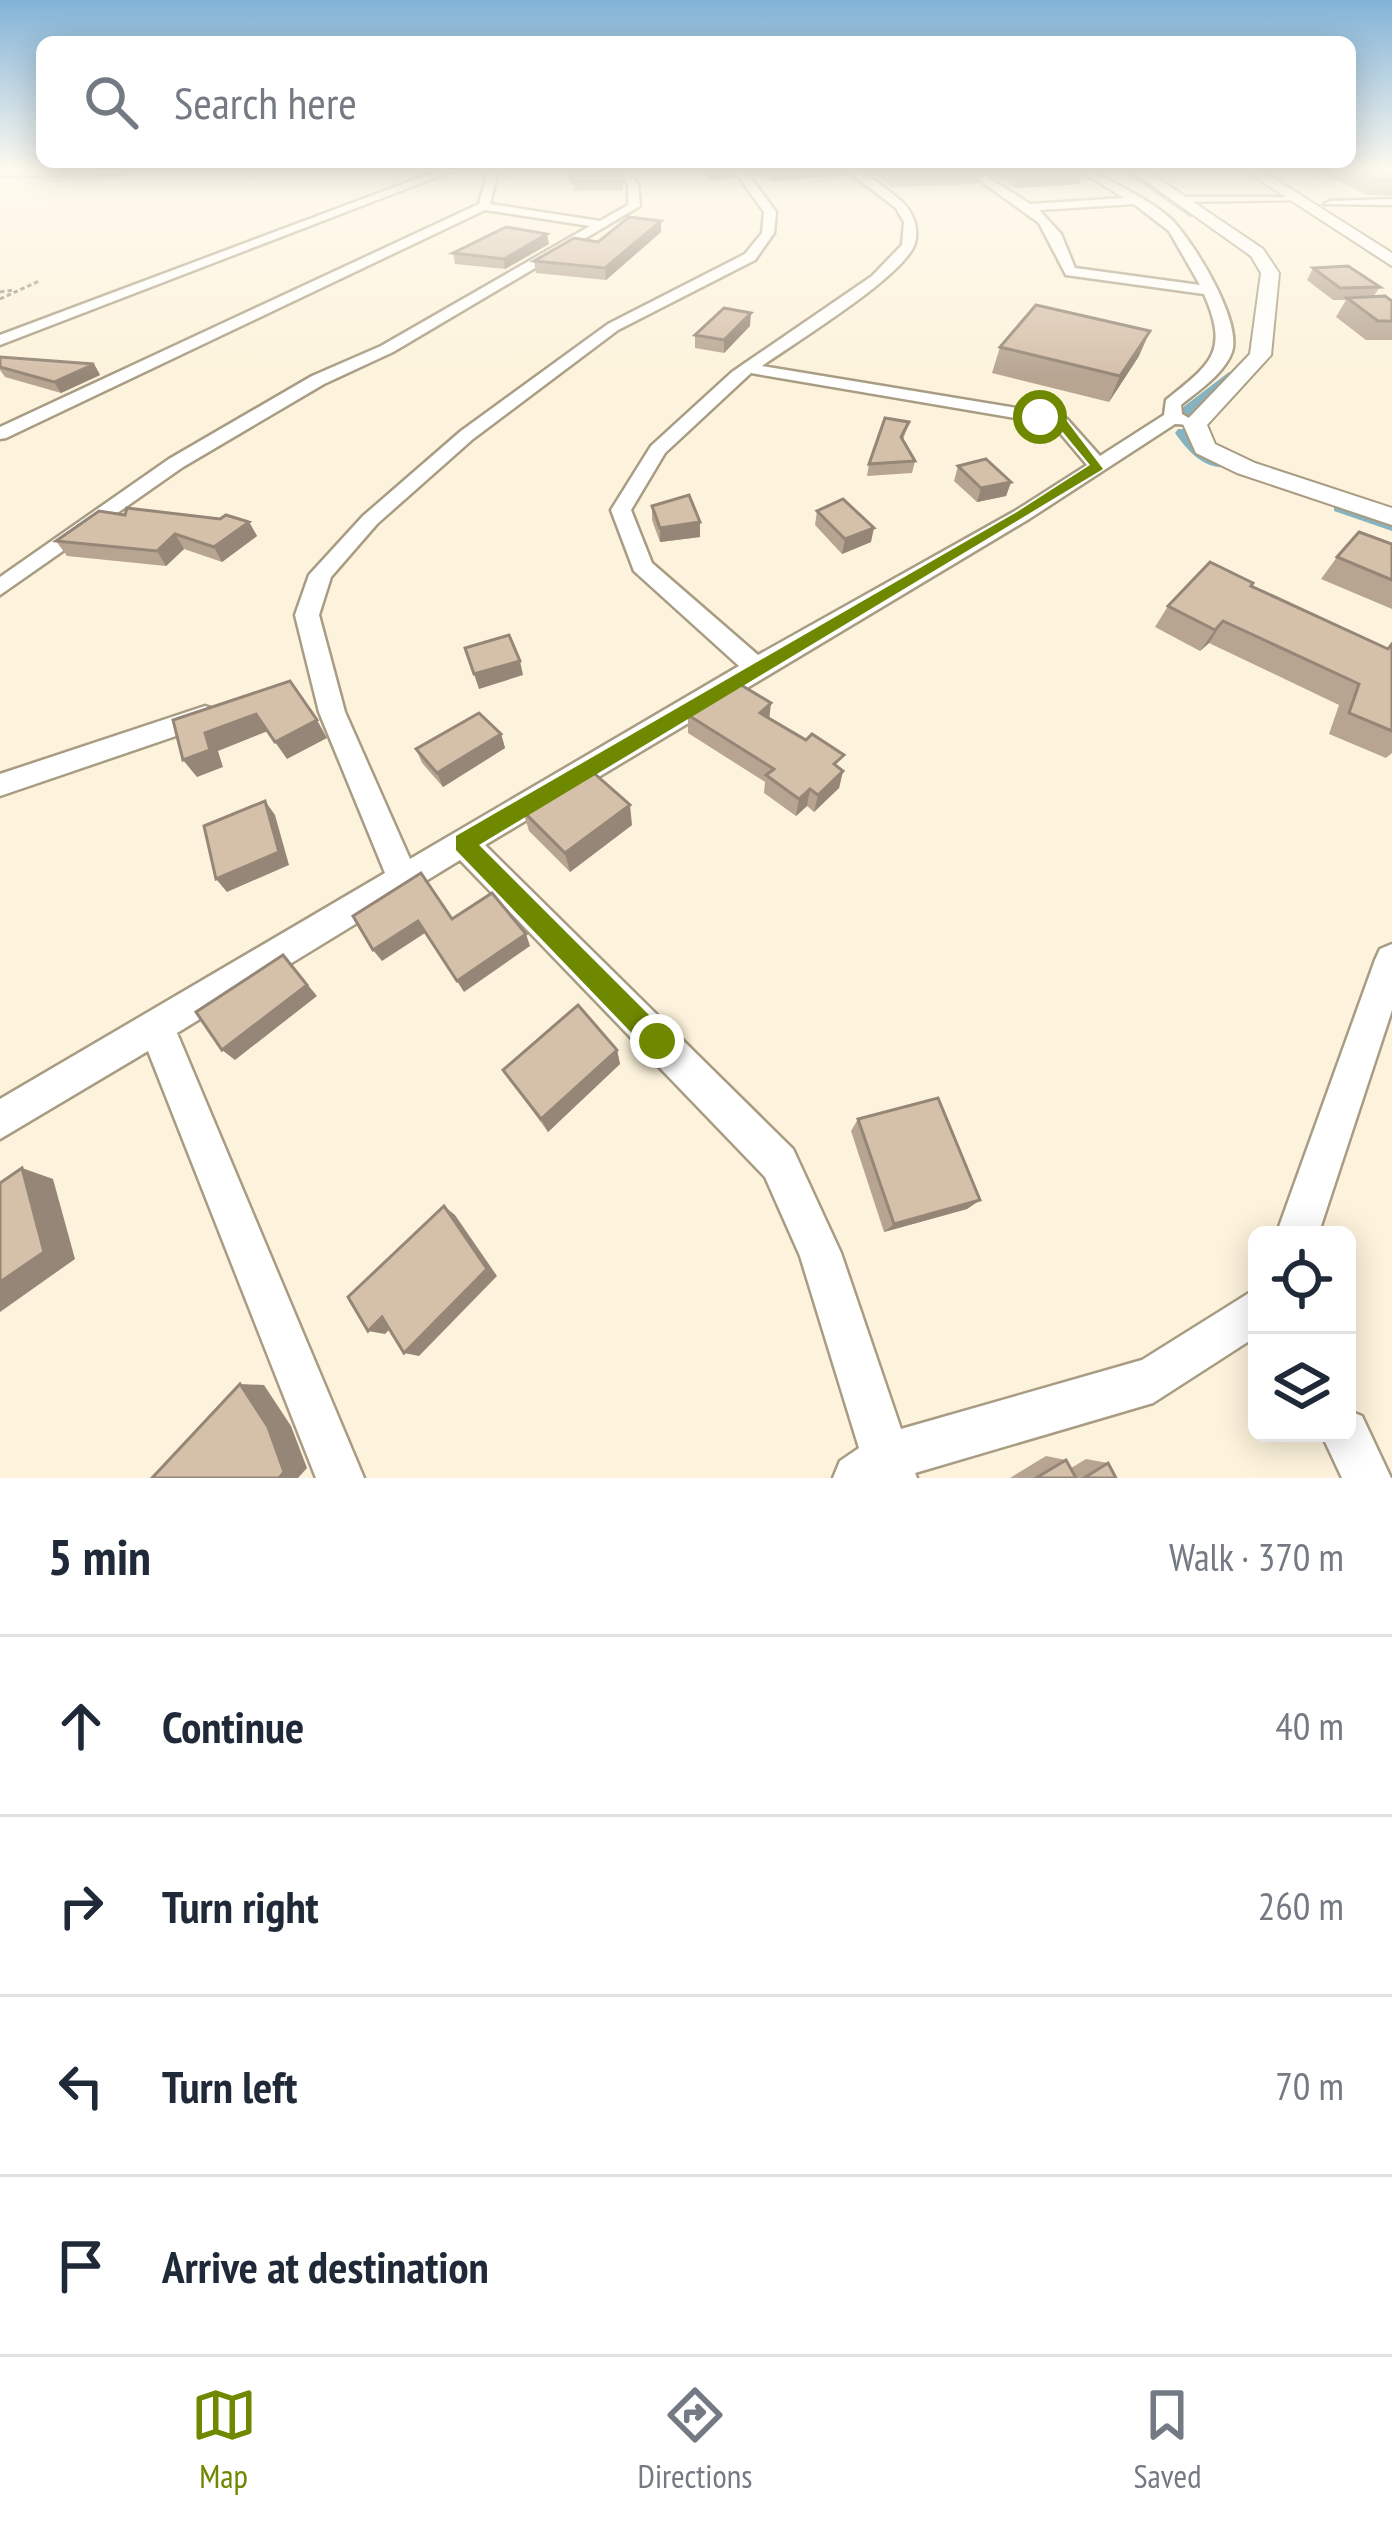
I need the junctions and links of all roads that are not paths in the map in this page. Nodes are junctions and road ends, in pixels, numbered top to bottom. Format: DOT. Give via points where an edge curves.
graph roads {
  1 [pos="267,239"];
  2 [pos="414,239"];
  3 [pos="580,239"];
  4 [pos="767,239"];
  5 [pos="909,239"];
  6 [pos="1054,239"];
  7 [pos="1180,239"];
  8 [pos="1236,239"];
  9 [pos="1358,239"];
  10 [pos="1392,261"];
  11 [pos="1208,290"];
  12 [pos="0,340"];
  13 [pos="748,368"];
  14 [pos="1184,421"];
  15 [pos="0,434"];
  16 [pos="1098,466"];
  17 [pos="1392,517"];
  18 [pos="0,588"];
  19 [pos="757,668"];
  20 [pos="237,706"];
  21 [pos="0,785"];
  22 [pos="464,843"];
  23 [pos="403,880"];
  24 [pos="1392,960"];
  25 [pos="155,1024"];
  26 [pos="0,1120"];
  27 [pos="1300,1226"];
  28 [pos="1248,1316"];
  29 [pos="1349,1442"];
  30 [pos="879,1471"];
  31 [pos="340,1478"];
  32 [pos="1367,1478"];
  1 -- 12 [label="street"];
  2 -- 15 [label="street"];
  3 -- 18 [label="street" via="176,463"];
  4 -- 23 [label="street" via="750,257 613,327 467,435 320,574 307,616 312,681"];
  5 -- 13 [label="street" via="878,279"];
  6 -- 11 [label="street" via="1071,272"];
  7 -- 11 [label="street"];
  8 -- 14 [label="street" via="1270,273 1260,356"];
  9 -- 10 [label="street"];
  11 -- 14 [label="street" via="1228,339 1222,357 1172,404"];
  13 -- 16 [label="street" via="1040,417 1061,423"];
  13 -- 19 [label="street" via="658,450 621,510 642,566"];
  14 -- 16 [label="street"];
  14 -- 17 [label="street" via="1204,448 1246,468"];
  16 -- 19 [label="street"];
  19 -- 22 [label="street"];
  20 -- 21 [label="street"];
  22 -- 23 [label="street"];
  22 -- 30 [label="street" via="779,1163 820,1253"];
  23 -- 25 [label="street"];
  24 -- 27 [label="street"];
  25 -- 26 [label="street"];
  25 -- 31 [label="street"];
  28 -- 30 [label="street" via="1153,1380"];
  29 -- 32 [label="street"];
}
